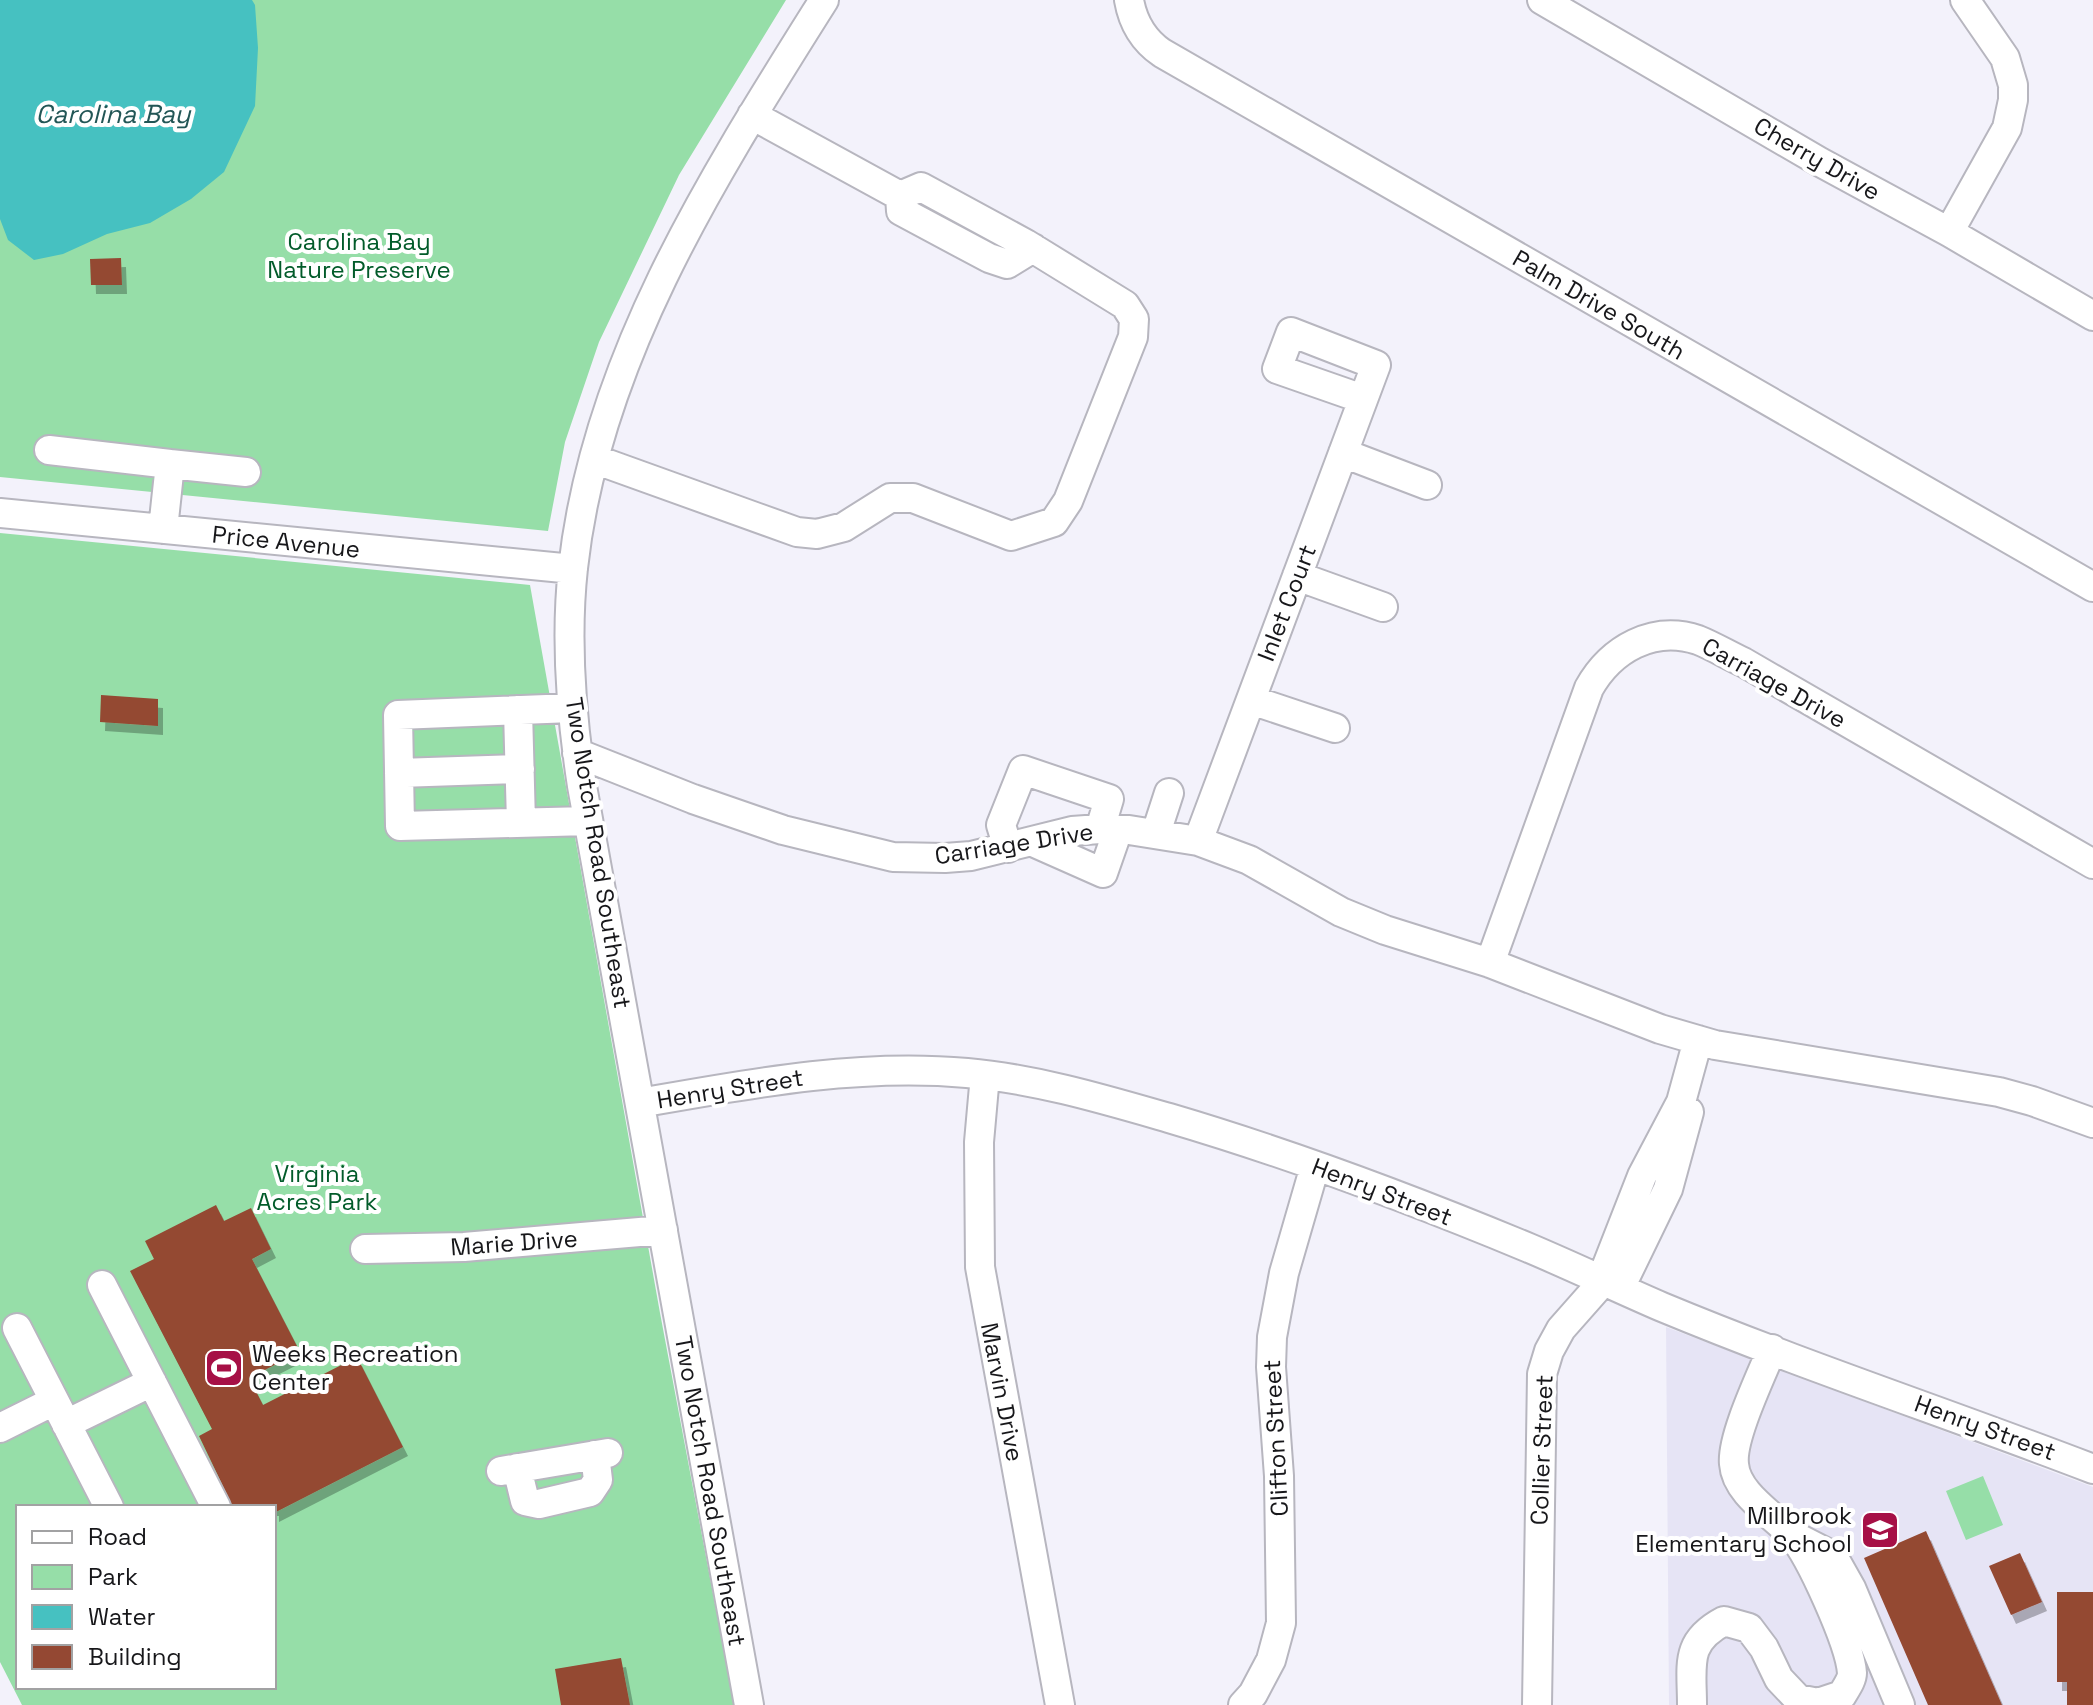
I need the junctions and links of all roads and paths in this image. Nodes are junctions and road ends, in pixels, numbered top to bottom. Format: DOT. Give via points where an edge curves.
graph roads {
  1 [pos="824,0"];
  2 [pos="1129,0"];
  3 [pos="1542,0"];
  4 [pos="1965,0"];
  5 [pos="752,115"];
  6 [pos="1949,232"];
  7 [pos="2093,316"];
  8 [pos="1363,399"];
  9 [pos="49,450"];
  10 [pos="1343,453"];
  11 [pos="594,459"];
  12 [pos="170,464"];
  13 [pos="246,472"];
  14 [pos="1427,485"];
  15 [pos="0,513"];
  16 [pos="163,529"];
  17 [pos="573,569"];
  18 [pos="1297,576"];
  19 [pos="2093,587"];
  20 [pos="1383,607"];
  21 [pos="1251,700"];
  22 [pos="572,708"];
  23 [pos="518,710"];
  24 [pos="1335,728"];
  25 [pos="577,753"];
  26 [pos="520,769"];
  27 [pos="399,773"];
  28 [pos="1169,793"];
  29 [pos="588,821"];
  30 [pos="521,823"];
  31 [pos="1109,829"];
  32 [pos="1156,833"];
  33 [pos="1198,841"];
  34 [pos="1021,845"];
  35 [pos="2093,864"];
  36 [pos="1490,963"];
  37 [pos="1706,1042"];
  38 [pos="985,1075"];
  39 [pos="640,1103"];
  40 [pos="2093,1123"];
  41 [pos="1315,1166"];
  42 [pos="663,1230"];
  43 [pos="365,1249"];
  44 [pos="1610,1284"];
  45 [pos="102,1285"];
  46 [pos="17,1328"];
  47 [pos="1772,1349"];
  48 [pos="152,1382"];
  49 [pos="60,1413"];
  50 [pos="0,1428"];
  51 [pos="602,1454"];
  52 [pos="2093,1469"];
  53 [pos="108,1505"];
  54 [pos="215,1505"];
  55 [pos="1793,1536"];
  56 [pos="749,1705"];
  57 [pos="1060,1705"];
  58 [pos="1243,1705"];
  59 [pos="1537,1705"];
  60 [pos="1692,1705"];
  61 [pos="1900,1705"];
  1 -- 5 [label="street, Two Notch Road Southeast"];
  2 -- 19 [label="street, Palm Drive South" via="1136,24 1162,53"];
  3 -- 6 [label="street, Cherry Drive"];
  4 -- 6 [label="street" via="2005,58 2013,100 2007,128"];
  5 -- 11 [label="street, Two Notch Road Southeast" via="645,315 611,399"];
  5 -- 11 [label="street" via="900,196 921,187 1125,305 1134,319 1133,337 1068,501 1054,522 1011,536 913,498 890,498 844,527 817,534 797,532"];
  6 -- 7 [label="street, Cherry Drive"];
  8 -- 8 [label="street, Inlet Court" via="1376,365 1291,332 1277,369"];
  8 -- 10 [label="street, Inlet Court"];
  9 -- 12 [label="street"];
  10 -- 14 [label="street"];
  10 -- 18 [label="street, Inlet Court"];
  11 -- 17 [label="street, Two Notch Road Southeast"];
  12 -- 13 [label="street"];
  12 -- 16 [label="street"];
  15 -- 16 [label="street, Price Avenue"];
  16 -- 17 [label="street, Price Avenue"];
  17 -- 22 [label="street, Two Notch Road Southeast"];
  18 -- 20 [label="street"];
  18 -- 21 [label="street, Inlet Court"];
  21 -- 24 [label="street"];
  21 -- 33 [label="street, Inlet Court"];
  22 -- 23 [label="street"];
  22 -- 25 [label="street, Two Notch Road Southeast"];
  23 -- 26 [label="street"];
  23 -- 27 [label="street" via="398,715"];
  25 -- 29 [label="street, Two Notch Road Southeast"];
  25 -- 34 [label="street, Carriage Drive" via="783,830 867,852 945,858"];
  26 -- 27 [label="street"];
  26 -- 30 [label="street"];
  27 -- 30 [label="street" via="400,826"];
  28 -- 32 [label="street"];
  29 -- 30 [label="street"];
  29 -- 39 [label="street, Two Notch Road Southeast"];
  31 -- 32 [label="street, Carriage Drive"];
  31 -- 34 [label="street, Carriage Drive" via="1072,831"];
  31 -- 34 [label="street" via="1103,873"];
  31 -- 34 [label="street" via="1109,799 1023,770 1001,825"];
  32 -- 33 [label="street, Carriage Drive"];
  33 -- 36 [label="street, Carriage Drive" via="1249,860 1341,912"];
  35 -- 36 [label="street, Carriage Drive" via="1743,662 1687,637 1644,639 1618,652 1589,688"];
  36 -- 37 [label="street, Carriage Drive"];
  37 -- 40 [label="street, Carriage Drive" via="1999,1092"];
  37 -- 44 [label="street, Collier Street" via="1668,1189"];
  38 -- 39 [label="street, Henry Street" via="850,1072"];
  38 -- 41 [label="street, Henry Street" via="1100,1098"];
  38 -- 57 [label="street, Marvin Drive" via="979,1142 981,1278"];
  39 -- 42 [label="street, Two Notch Road Southeast"];
  41 -- 44 [label="street, Henry Street"];
  41 -- 58 [label="street, Clifton Street" via="1272,1337 1281,1623 1271,1660"];
  42 -- 43 [label="street, Marie Drive" via="464,1247"];
  42 -- 56 [label="street, Two Notch Road Southeast"];
  44 -- 47 [label="street, Henry Street"];
  44 -- 59 [label="street, Collier Street" via="1599,1286 1553,1343 1542,1374"];
  45 -- 48 [label="street"];
  46 -- 49 [label="street"];
  47 -- 52 [label="street, Henry Street"];
  47 -- 55 [label="street" via="1734,1445 1734,1467 1743,1487"];
  48 -- 49 [label="street"];
  48 -- 54 [label="street"];
  49 -- 50 [label="street"];
  49 -- 53 [label="street"];
  51 -- 51 [label="street" via="598,1480 590,1492 539,1504 525,1501 509,1470"];
  55 -- 60 [label="street" via="1819,1578 1849,1657 1852,1676 1842,1695 1818,1703 1798,1699 1779,1679 1749,1628 1724,1621 1705,1631 1692,1653"];
  55 -- 61 [label="street" via="1833,1556"];
}
